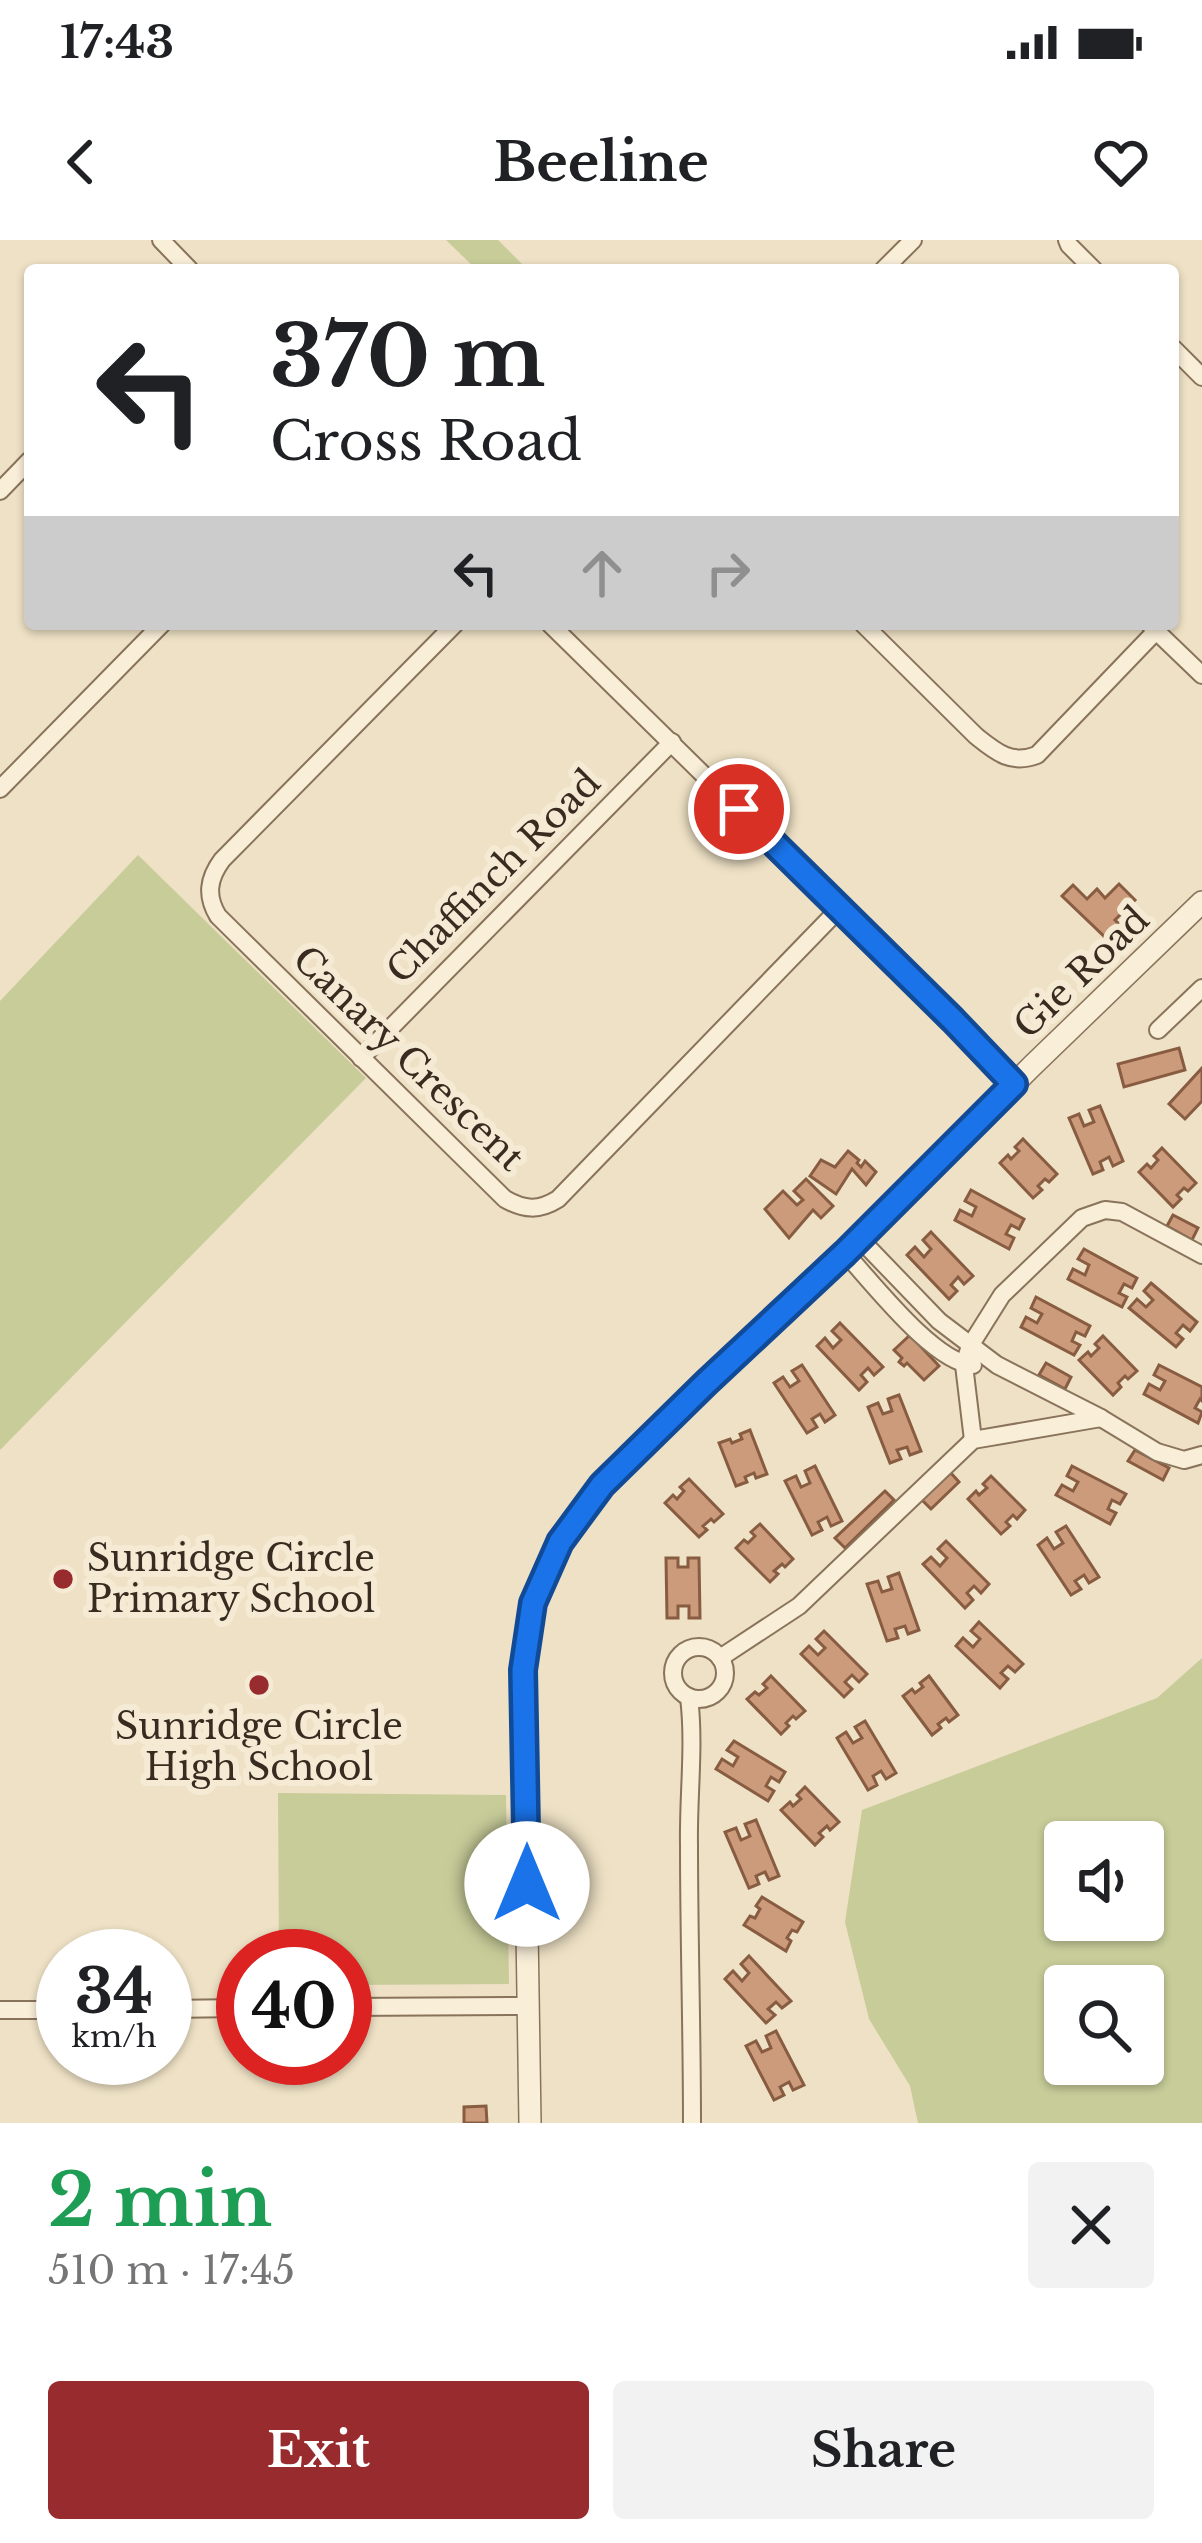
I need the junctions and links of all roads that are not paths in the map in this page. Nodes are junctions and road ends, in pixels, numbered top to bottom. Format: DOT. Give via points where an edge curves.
graph roads {
  1 [pos="160,240"];
  2 [pos="913,240"];
  3 [pos="1067,240"];
  4 [pos="184,264"];
  5 [pos="890,264"];
  6 [pos="1088,264"];
  7 [pos="1179,355"];
  8 [pos="1202,377"];
  9 [pos="24,466"];
  10 [pos="0,491"];
  11 [pos="156,630"];
  12 [pos="448,630"];
  13 [pos="556,630"];
  14 [pos="869,630"];
  15 [pos="1150,630"];
  16 [pos="1156,630"];
  17 [pos="1202,675"];
  18 [pos="672,742"];
  19 [pos="0,790"];
  20 [pos="1202,902"];
  21 [pos="839,909"];
  22 [pos="1202,988"];
  23 [pos="1158,1030"];
  24 [pos="361,1058"];
  25 [pos="1014,1084"];
  26 [pos="852,1246"];
  27 [pos="1202,1255"];
  28 [pos="970,1346"];
  29 [pos="964,1365"];
  30 [pos="997,1365"];
  31 [pos="1101,1418"];
  32 [pos="973,1440"];
  33 [pos="1202,1455"];
  34 [pos="720,1658"];
  35 [pos="689,1697"];
  36 [pos="527,2006"];
  37 [pos="372,2008"];
  38 [pos="0,2010"];
  39 [pos="36,2010"];
  40 [pos="530,2123"];
  41 [pos="692,2123"];
  1 -- 4 [label="street"];
  2 -- 5 [label="street"];
  3 -- 6 [label="street"];
  7 -- 8 [label="street"];
  9 -- 10 [label="street"];
  11 -- 19 [label="street"];
  12 -- 24 [label="street, Canary Crescent" via="222,860 209,886 218,916"];
  13 -- 18 [label="street"];
  14 -- 15 [label="street" via="976,736 1012,760 1037,755"];
  16 -- 17 [label="street"];
  18 -- 21 [label="street"];
  18 -- 24 [label="street, Chaffinch Road"];
  20 -- 25 [label="street, Gie Road"];
  21 -- 24 [label="street, Canary Crescent" via="541,1208 505,1199"];
  21 -- 25 [label="street"];
  22 -- 23 [label="street"];
  25 -- 26 [label="street, Gie Road"];
  26 -- 28 [label="street"];
  26 -- 29 [label="street" via="918,1332"];
  26 -- 36 [label="street, Gie Road" via="602,1485 547,1566 523,1670"];
  27 -- 28 [label="street" via="1123,1212 1094,1212 1002,1295"];
  28 -- 29 [label="street"];
  28 -- 30 [label="street"];
  29 -- 30 [label="street"];
  29 -- 32 [label="street"];
  30 -- 31 [label="street"];
  31 -- 32 [label="street"];
  31 -- 33 [label="street" via="1172,1458"];
  32 -- 34 [label="street" via="799,1606"];
  34 -- 35 [label="street" via="722,1685 708,1697"];
  34 -- 35 [label="street" via="706,1648 681,1654 673,1677"];
  35 -- 41 [label="street"];
  36 -- 37 [label="street"];
  36 -- 40 [label="street, Gie Road"];
  38 -- 39 [label="street"];
}
